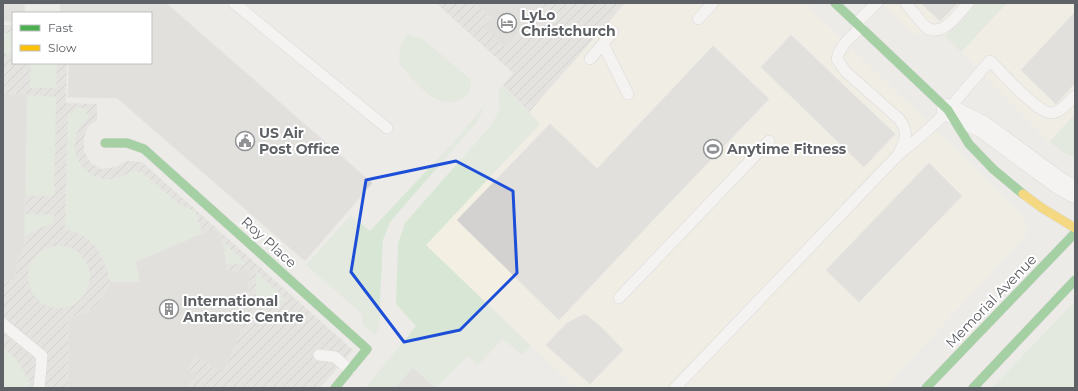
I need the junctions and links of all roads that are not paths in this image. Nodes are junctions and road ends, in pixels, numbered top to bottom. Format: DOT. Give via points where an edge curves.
graph roads {
  1 [pos="234,3"];
  2 [pos="713,3"];
  3 [pos="836,3"];
  4 [pos="877,3"];
  5 [pos="906,3"];
  6 [pos="968,3"];
  7 [pos="698,19"];
  8 [pos="859,25"];
  9 [pos="614,32"];
  10 [pos="603,44"];
  11 [pos="590,59"];
  12 [pos="628,94"];
  13 [pos="1075,96"];
  14 [pos="948,110"];
  15 [pos="387,128"];
  16 [pos="768,141"];
  17 [pos="105,143"];
  18 [pos="898,155"];
  19 [pos="1075,192"];
  20 [pos="1075,228"];
  21 [pos="1075,233"];
  22 [pos="1075,280"];
  23 [pos="619,298"];
  24 [pos="3,324"];
  25 [pos="319,355"];
  26 [pos="350,370"];
  27 [pos="39,388"];
  28 [pos="335,388"];
  29 [pos="675,388"];
  30 [pos="926,388"];
  31 [pos="973,388"];
  1 -- 15 [label="lane"];
  2 -- 7 [label="lane"];
  3 -- 8 [label="street"];
  4 -- 8 [label="lane"];
  5 -- 6 [label="lane" via="926,26 934,30 943,29"];
  8 -- 14 [label="street"];
  8 -- 18 [label="lane" via="838,53 837,59 845,71 904,126 904,143"];
  9 -- 10 [label="lane"];
  10 -- 11 [label="lane"];
  10 -- 12 [label="lane"];
  13 -- 14 [label="lane" via="1059,111 1042,110 990,61"];
  14 -- 18 [label="lane" via="920,138"];
  14 -- 19 [label="street" via="983,127"];
  14 -- 20 [label="street" via="969,144 1013,188"];
  16 -- 23 [label="lane"];
  17 -- 26 [label="street, Roy Place" via="127,143 144,149 367,349"];
  18 -- 29 [label="lane"];
  21 -- 30 [label="street, Memorial Avenue"];
  22 -- 31 [label="street"];
  24 -- 27 [label="lane" via="42,356"];
  25 -- 26 [label="lane" via="335,357"];
  26 -- 28 [label="street, Roy Place"];
}
